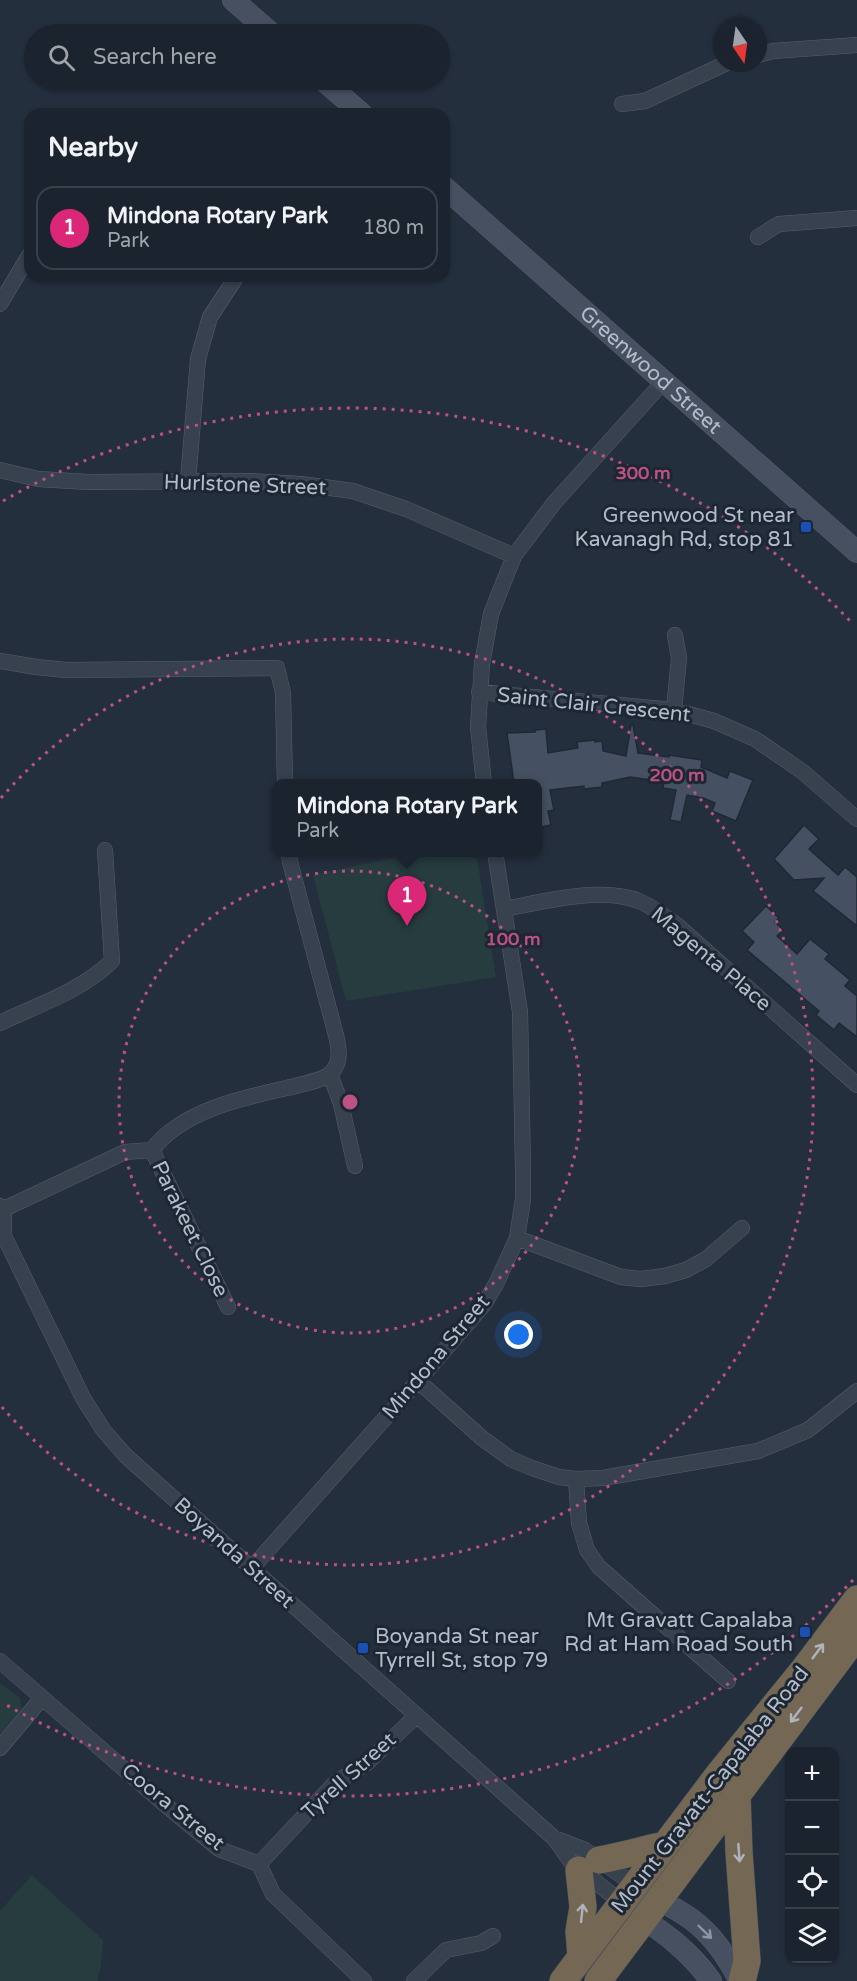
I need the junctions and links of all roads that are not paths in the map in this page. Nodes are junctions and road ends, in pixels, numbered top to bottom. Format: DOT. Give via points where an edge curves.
graph roads {
  1 [pos="233,0"];
  2 [pos="261,24"];
  3 [pos="857,45"];
  4 [pos="767,53"];
  5 [pos="713,69"];
  6 [pos="334,90"];
  7 [pos="622,104"];
  8 [pos="355,108"];
  9 [pos="450,192"];
  10 [pos="857,218"];
  11 [pos="758,237"];
  12 [pos="24,264"];
  13 [pos="233,282"];
  14 [pos="0,304"];
  15 [pos="664,381"];
  16 [pos="0,470"];
  17 [pos="188,481"];
  18 [pos="857,552"];
  19 [pos="514,556"];
  20 [pos="675,635"];
  21 [pos="0,660"];
  22 [pos="479,692"];
  23 [pos="674,710"];
  24 [pos="285,779"];
  25 [pos="484,779"];
  26 [pos="857,819"];
  27 [pos="105,850"];
  28 [pos="290,857"];
  29 [pos="496,857"];
  30 [pos="504,909"];
  31 [pos="0,1023"];
  32 [pos="330,1074"];
  33 [pos="857,1085"];
  34 [pos="152,1150"];
  35 [pos="355,1166"];
  36 [pos="2,1208"];
  37 [pos="742,1228"];
  38 [pos="517,1238"];
  39 [pos="228,1307"];
  40 [pos="418,1381"];
  41 [pos="857,1391"];
  42 [pos="576,1479"];
  43 [pos="251,1569"];
  44 [pos="857,1599"];
  45 [pos="857,1635"];
  46 [pos="0,1661"];
  47 [pos="728,1681"];
  48 [pos="42,1698"];
  49 [pos="416,1716"];
  50 [pos="0,1748"];
  51 [pos="737,1794"];
  52 [pos="554,1838"];
  53 [pos="665,1845"];
  54 [pos="259,1864"];
  55 [pos="589,1865"];
  56 [pos="640,1902"];
  57 [pos="493,1936"];
  58 [pos="581,1957"];
  59 [pos="364,1981"];
  60 [pos="414,1981"];
  61 [pos="563,1981"];
  62 [pos="598,1981"];
  63 [pos="711,1981"];
  64 [pos="741,1981"];
  1 -- 2 [label="street"];
  3 -- 4 [label="street"];
  5 -- 7 [label="street" via="645,101"];
  6 -- 8 [label="street"];
  9 -- 15 [label="street, Greenwood Street"];
  10 -- 11 [label="street" via="779,224"];
  12 -- 14 [label="street"];
  13 -- 17 [label="street" via="210,317 198,359"];
  15 -- 18 [label="street, Greenwood Street"];
  15 -- 19 [label="street" via="554,503"];
  16 -- 17 [label="street, Hurlstone Street" via="38,479 88,482"];
  17 -- 19 [label="street, Hurlstone Street" via="251,481 352,490"];
  19 -- 22 [label="street" via="492,614"];
  20 -- 23 [label="street" via="679,658"];
  21 -- 24 [label="street" via="66,670 277,668 283,693"];
  22 -- 23 [label="street, Saint Clair Crescent"];
  22 -- 25 [label="street"];
  23 -- 26 [label="street, Saint Clair Crescent" via="714,721 755,739 803,772"];
  27 -- 31 [label="street" via="111,961 78,986"];
  28 -- 32 [label="street" via="337,1039 339,1057"];
  29 -- 30 [label="street, Mindona Street"];
  30 -- 33 [label="street, Magenta Place" via="575,897 615,895 659,911"];
  30 -- 38 [label="street, Mindona Street" via="519,1012 523,1199"];
  32 -- 34 [label="street" via="212,1109 171,1130"];
  32 -- 35 [label="street"];
  34 -- 36 [label="street" via="125,1152"];
  34 -- 39 [label="street, Parakeet Close"];
  36 -- 43 [label="street, Boyanda Street" via="4,1236 82,1398 104,1431 126,1456"];
  37 -- 38 [label="street" via="706,1259 686,1270 641,1280 621,1277"];
  38 -- 40 [label="street, Mindona Street" via="485,1303"];
  40 -- 42 [label="street" via="511,1459 559,1477"];
  40 -- 43 [label="street, Mindona Street"];
  41 -- 42 [label="street" via="808,1430 758,1451 603,1478"];
  42 -- 47 [label="street" via="579,1523 587,1550 599,1567"];
  43 -- 49 [label="street, Boyanda Street"];
  53 -- 44 [label="highway, Mount Gravatt-Capalaba Road, one-way"];
  45 -- 51 [label="highway, Mount Gravatt-Capalaba Road, one-way"];
  46 -- 48 [label="street, Coora Street"];
  48 -- 50 [label="street"];
  48 -- 54 [label="street, Coora Street" via="219,1849"];
  49 -- 52 [label="street, Boyanda Street"];
  49 -- 54 [label="street, Tyrell Street" via="367,1763 335,1783"];
  51 -- 56 [label="highway, Mount Gravatt-Capalaba Road"];
  51 -- 64 [label="highway, one-way" via="747,1961"];
  52 -- 55 [label="street, Boyanda Street" via="571,1862"];
  52 -- 55 [label="street, Boyanda Street" via="585,1850"];
  53 -- 55 [label="highway"];
  53 -- 56 [label="highway, Mount Gravatt-Capalaba Road"];
  54 -- 59 [label="street" via="273,1894"];
  55 -- 56 [label="street, Boyanda Street"];
  55 -- 56 [label="street, Boyanda Street"];
  58 -- 55 [label="highway, one-way" via="579,1931"];
  56 -- 58 [label="highway, Mount Gravatt-Capalaba Road"];
  56 -- 62 [label="highway, Mount Gravatt-Capalaba Road"];
  56 -- 63 [label="street"];
  56 -- 64 [label="street, one-way" via="690,1919 720,1949"];
  57 -- 60 [label="street" via="481,1943 446,1950"];
  58 -- 61 [label="highway, Mount Gravatt-Capalaba Road"];
}
